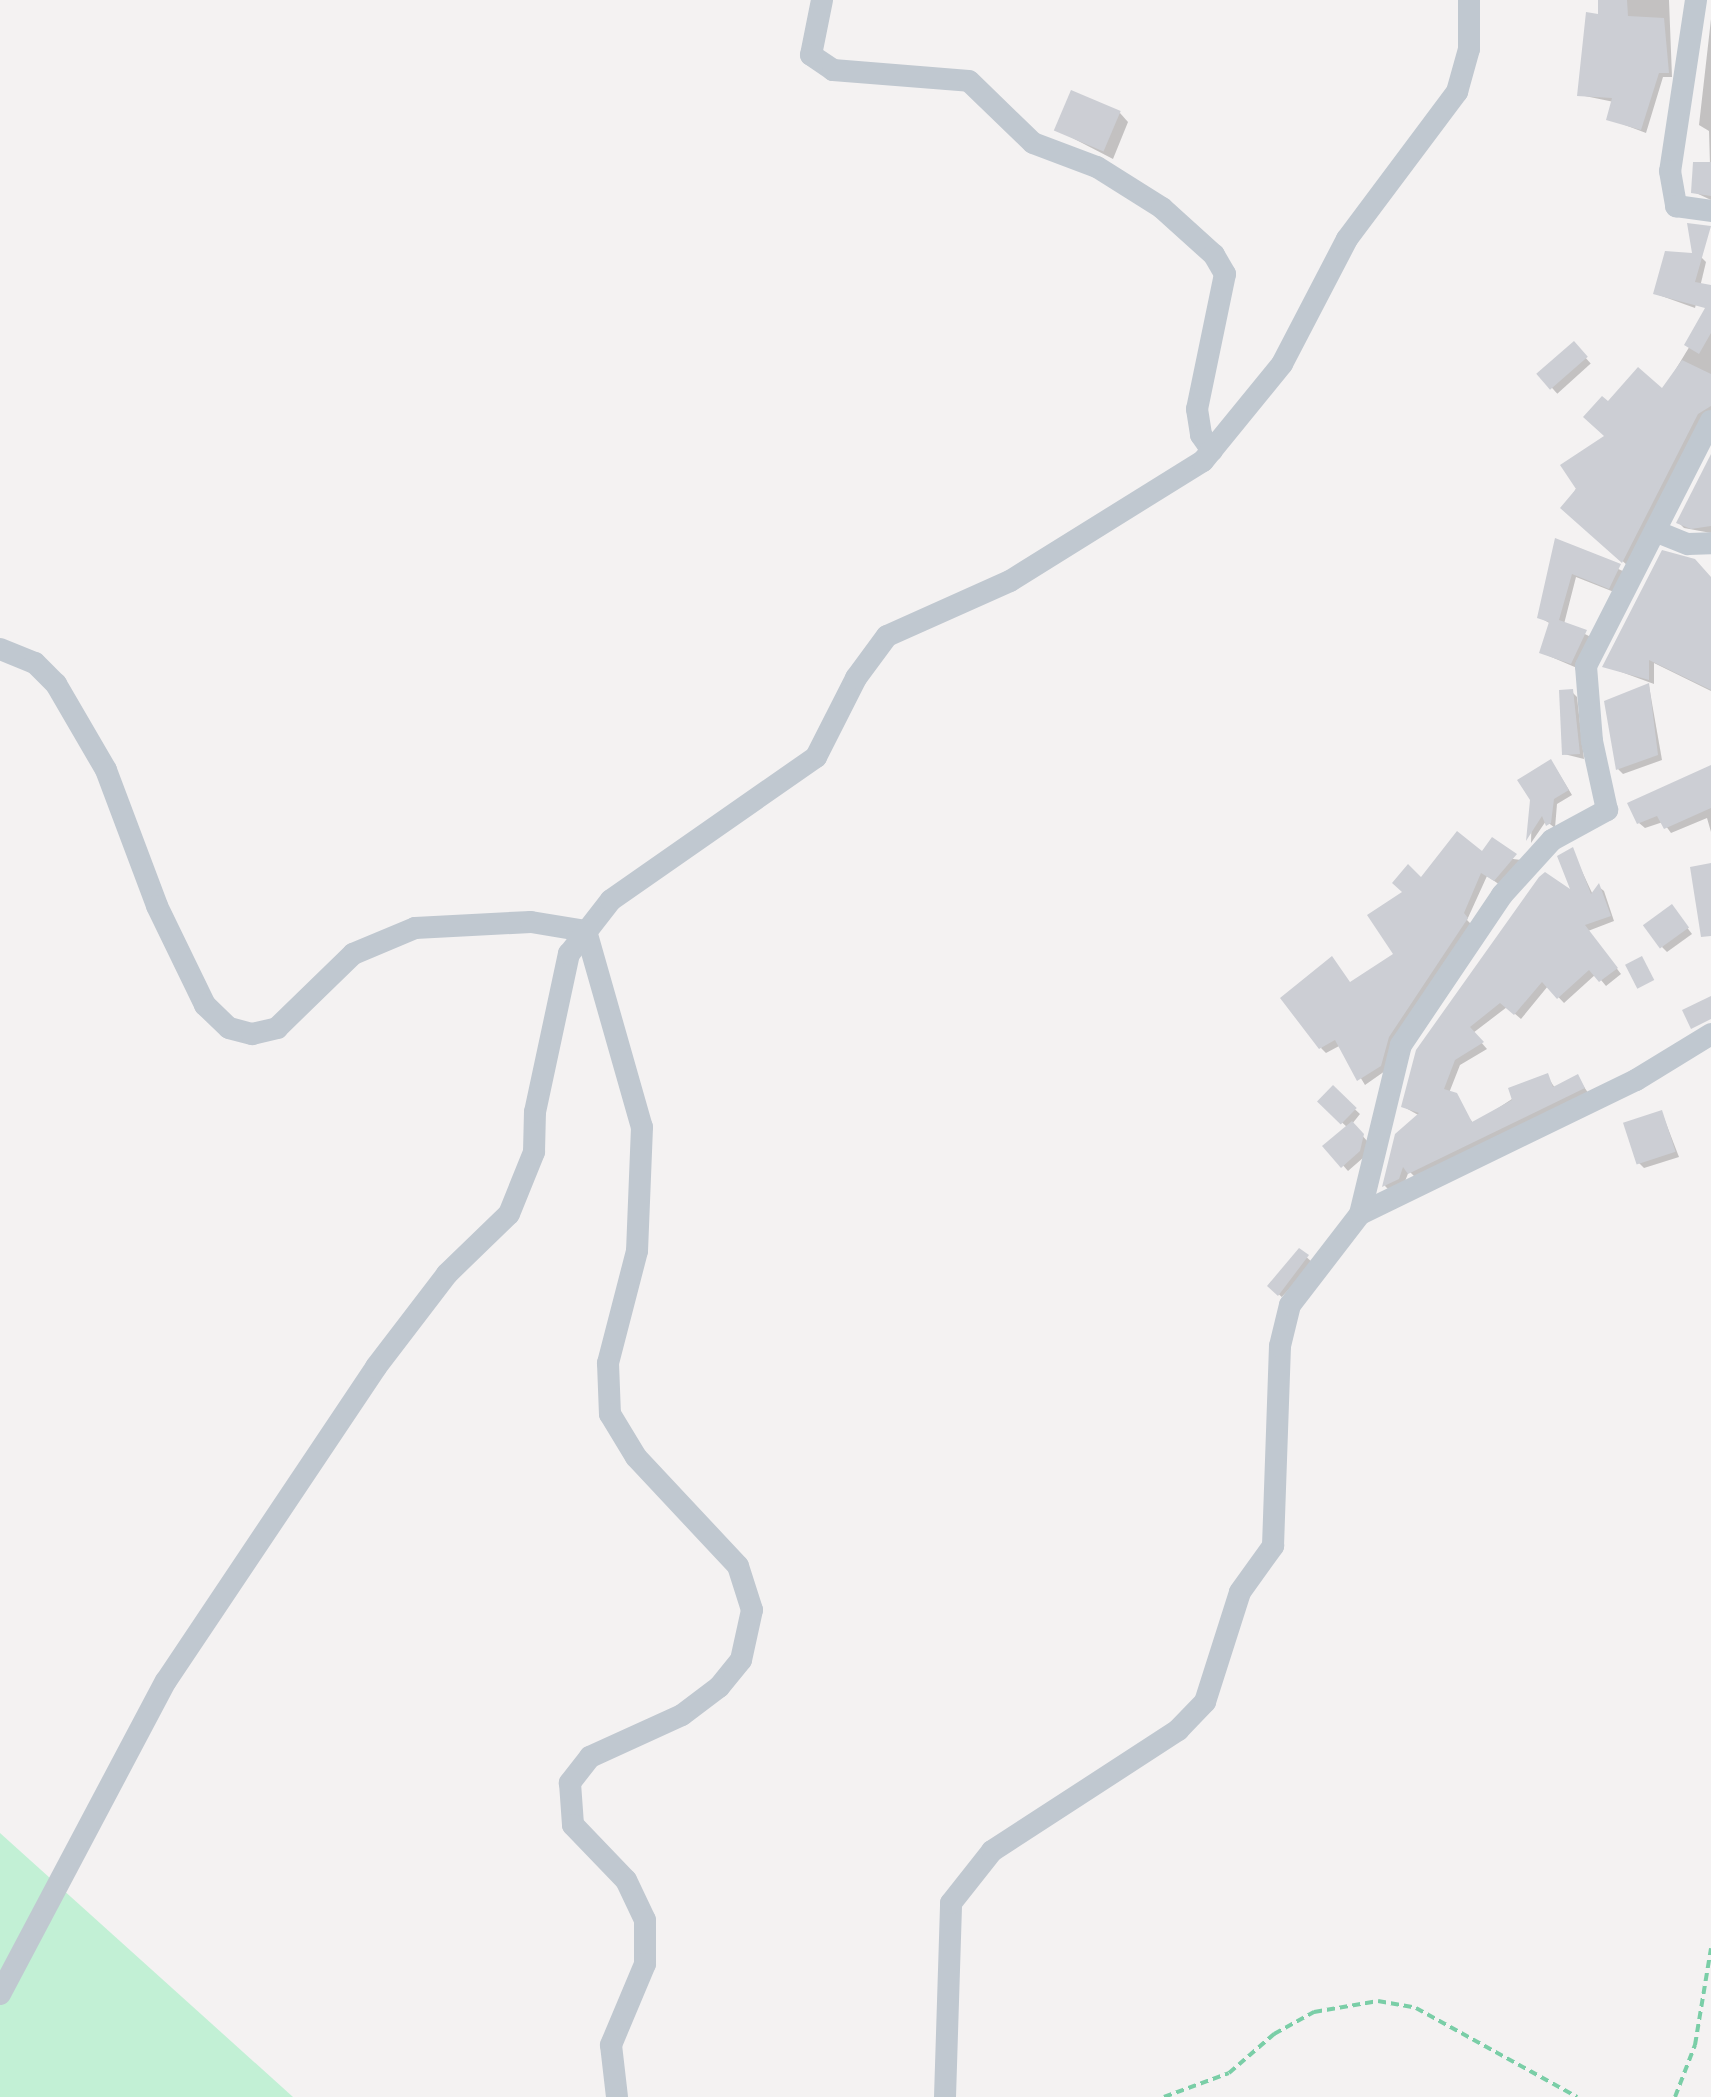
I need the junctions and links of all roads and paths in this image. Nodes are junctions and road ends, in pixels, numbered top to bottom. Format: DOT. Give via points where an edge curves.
graph roads {
  1 [pos="822,0"];
  2 [pos="1469,0"];
  3 [pos="1696,0"];
  4 [pos="1711,211"];
  5 [pos="1711,421"];
  6 [pos="1212,451"];
  7 [pos="1655,531"];
  8 [pos="1711,543"];
  9 [pos="0,649"];
  10 [pos="586,932"];
  11 [pos="1711,1034"];
  12 [pos="1360,1214"];
  13 [pos="1711,1948"];
  14 [pos="0,1994"];
  15 [pos="617,2097"];
  16 [pos="945,2097"];
  17 [pos="1164,2097"];
  18 [pos="1578,2097"];
  19 [pos="1676,2097"];
  1 -- 6 [label="street" via="811,55 833,70 969,82 1034,142 1097,167 1162,208 1214,254 1224,274 1197,409"];
  2 -- 6 [label="street" via="1469,50 1457,92 1348,238 1282,364"];
  3 -- 4 [label="street" via="1670,170 1676,206"];
  5 -- 7 [label="street"];
  6 -- 10 [label="street" via="1010,580 888,636 856,678 816,757 612,900"];
  7 -- 8 [label="street" via="1688,544"];
  7 -- 12 [label="street" via="1586,666 1592,742 1608,810 1552,840 1502,895 1401,1045"];
  9 -- 10 [label="street" via="35,663 56,684 106,770 158,906 205,1004 229,1028 252,1034 277,1028 354,954 415,928 532,922"];
  10 -- 14 [label="street" via="570,954 536,1112 534,1152 509,1214 447,1274 376,1367 166,1680"];
  10 -- 15 [label="street" via="642,1127 637,1251 608,1363 610,1414 636,1457 738,1566 752,1610 748,1644 719,1687 682,1715 590,1757 570,1783 572,1825 626,1880 645,1920 645,1964 611,2045"];
  11 -- 12 [label="street" via="1636,1080"];
  12 -- 16 [label="street" via="1304,1282 1283,1324 1273,1546 1240,1592 1205,1702 1178,1730 992,1851 951,1903"];
  13 -- 19 [label="path" via="1695,2045"];
  17 -- 18 [label="path" via="1230,2073 1274,2034 1314,2012 1378,2002 1416,2008"];
}
